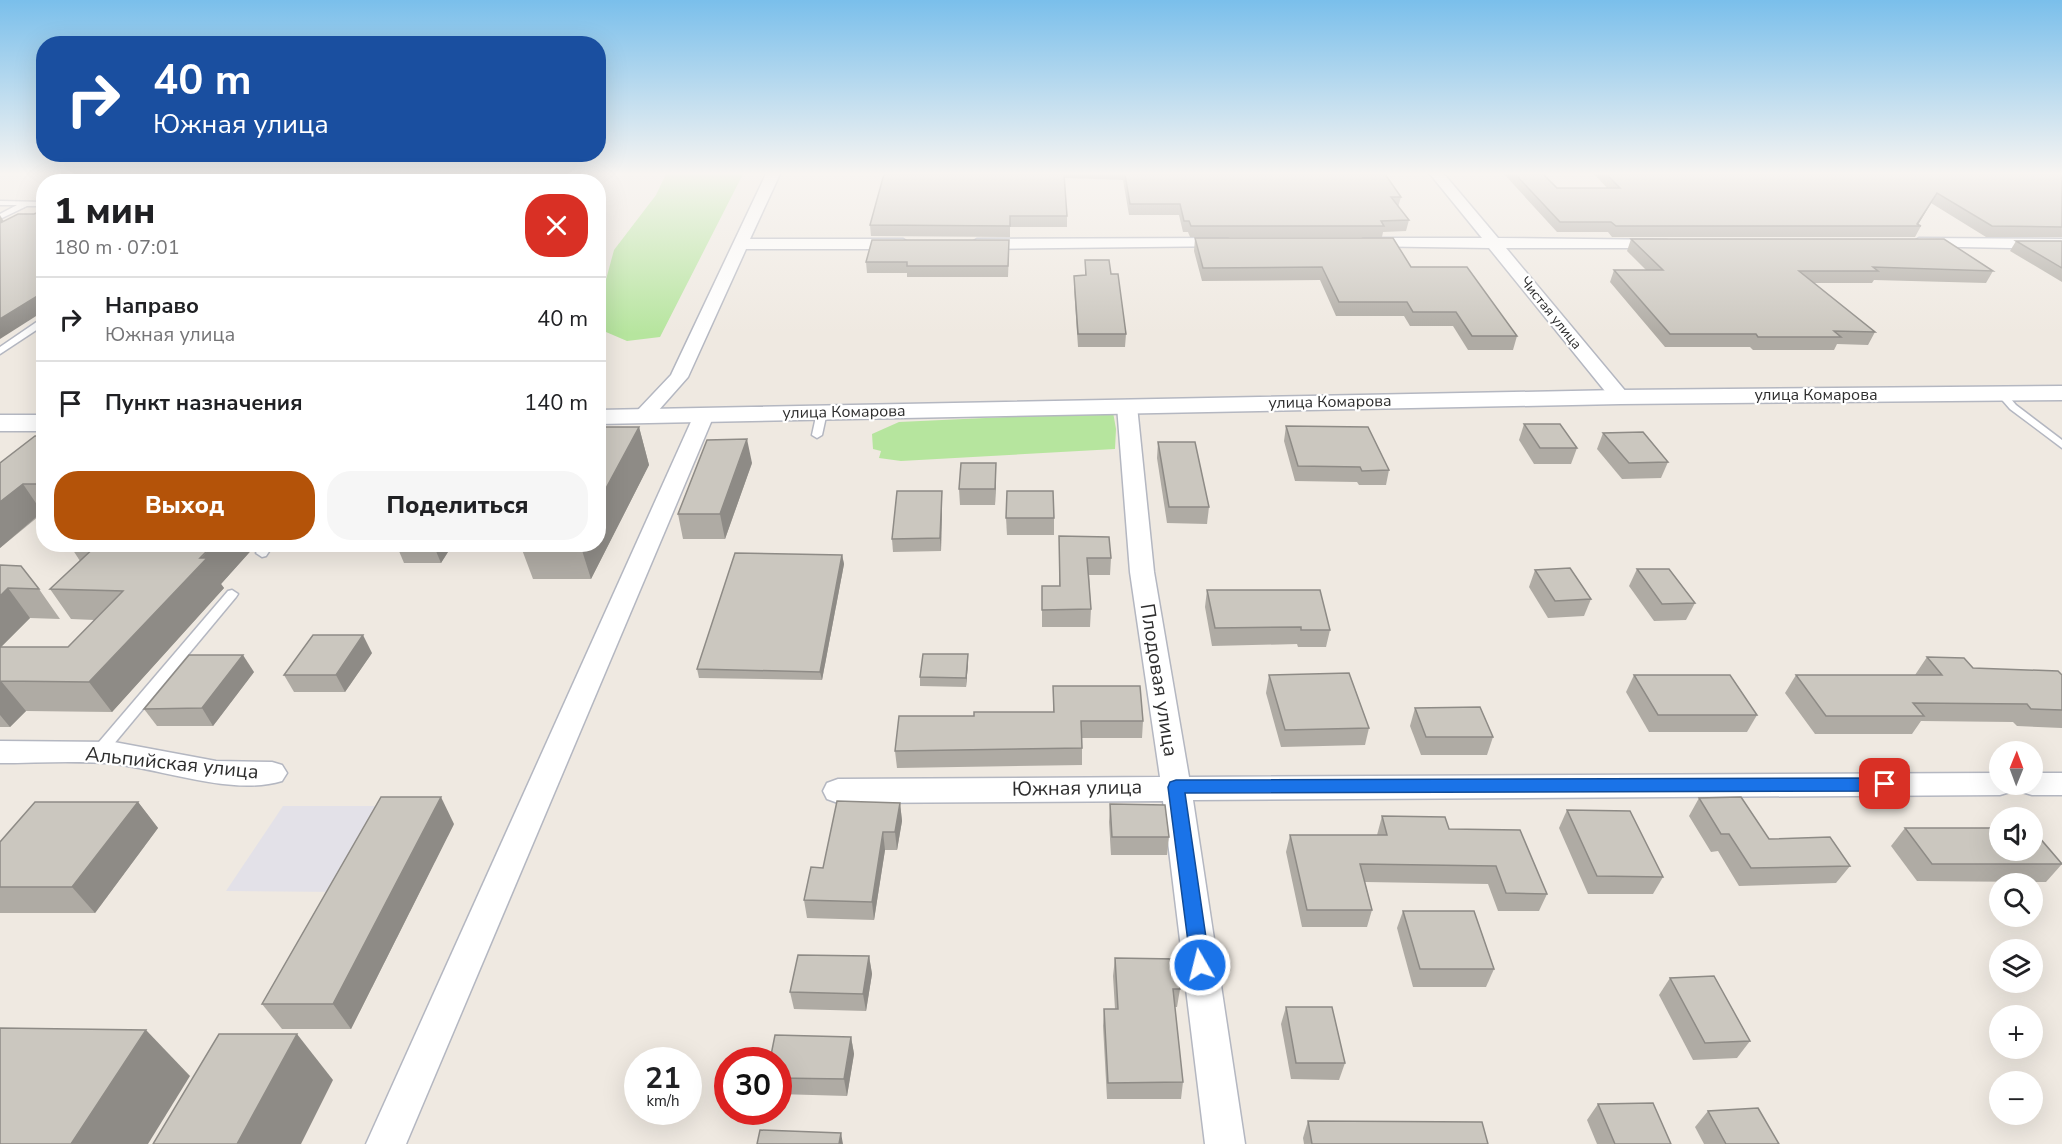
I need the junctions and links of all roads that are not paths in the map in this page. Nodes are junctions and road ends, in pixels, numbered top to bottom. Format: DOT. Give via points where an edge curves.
graph roads {
  1 [pos="749,227"];
  2 [pos="1481,227"];
  3 [pos="1243,243"];
  4 [pos="1351,243"];
  5 [pos="1494,243"];
  6 [pos="1684,243"];
  7 [pos="1908,243"];
  8 [pos="741,244"];
  9 [pos="920,244"];
  10 [pos="956,244"];
  11 [pos="2062,244"];
  12 [pos="36,326"];
  13 [pos="0,351"];
  14 [pos="2001,393"];
  15 [pos="2062,393"];
  16 [pos="1620,397"];
  17 [pos="1127,406"];
  18 [pos="704,415"];
  19 [pos="643,416"];
  20 [pos="606,417"];
  21 [pos="0,423"];
  22 [pos="36,423"];
  23 [pos="2062,445"];
  24 [pos="232,594"];
  25 [pos="0,752"];
  26 [pos="98,753"];
  27 [pos="272,773"];
  28 [pos="1989,784"];
  29 [pos="2043,784"];
  30 [pos="2062,784"];
  31 [pos="1176,787"];
  32 [pos="838,791"];
  33 [pos="386,1144"];
  34 [pos="1225,1144"];
  1 -- 8 [label="street"];
  2 -- 5 [label="street, Чистая улица"];
  3 -- 10 [label="street"];
  4 -- 5 [label="street"];
  5 -- 6 [label="street"];
  5 -- 16 [label="street, Чистая улица"];
  7 -- 11 [label="street"];
  8 -- 9 [label="street"];
  8 -- 19 [label="street" via="679,377"];
  12 -- 13 [label="lane"];
  14 -- 15 [label="street, улица Комарова"];
  14 -- 16 [label="street, улица Комарова"];
  14 -- 23 [label="lane"];
  16 -- 17 [label="street, улица Комарова"];
  17 -- 18 [label="street, улица Комарова" via="820,423"];
  17 -- 31 [label="street, Плодовая улица" via="1142,572"];
  18 -- 19 [label="street, улица Комарова"];
  18 -- 33 [label="street"];
  19 -- 20 [label="street, улица Комарова"];
  21 -- 22 [label="street"];
  24 -- 26 [label="lane"];
  25 -- 26 [label="street, Альпийская улица"];
  26 -- 27 [label="street, Альпийская улица" via="216,772"];
  28 -- 31 [label="street, Южная улица"];
  29 -- 30 [label="street"];
  31 -- 32 [label="street, Южная улица"];
  31 -- 34 [label="street, Плодовая улица"];
}
